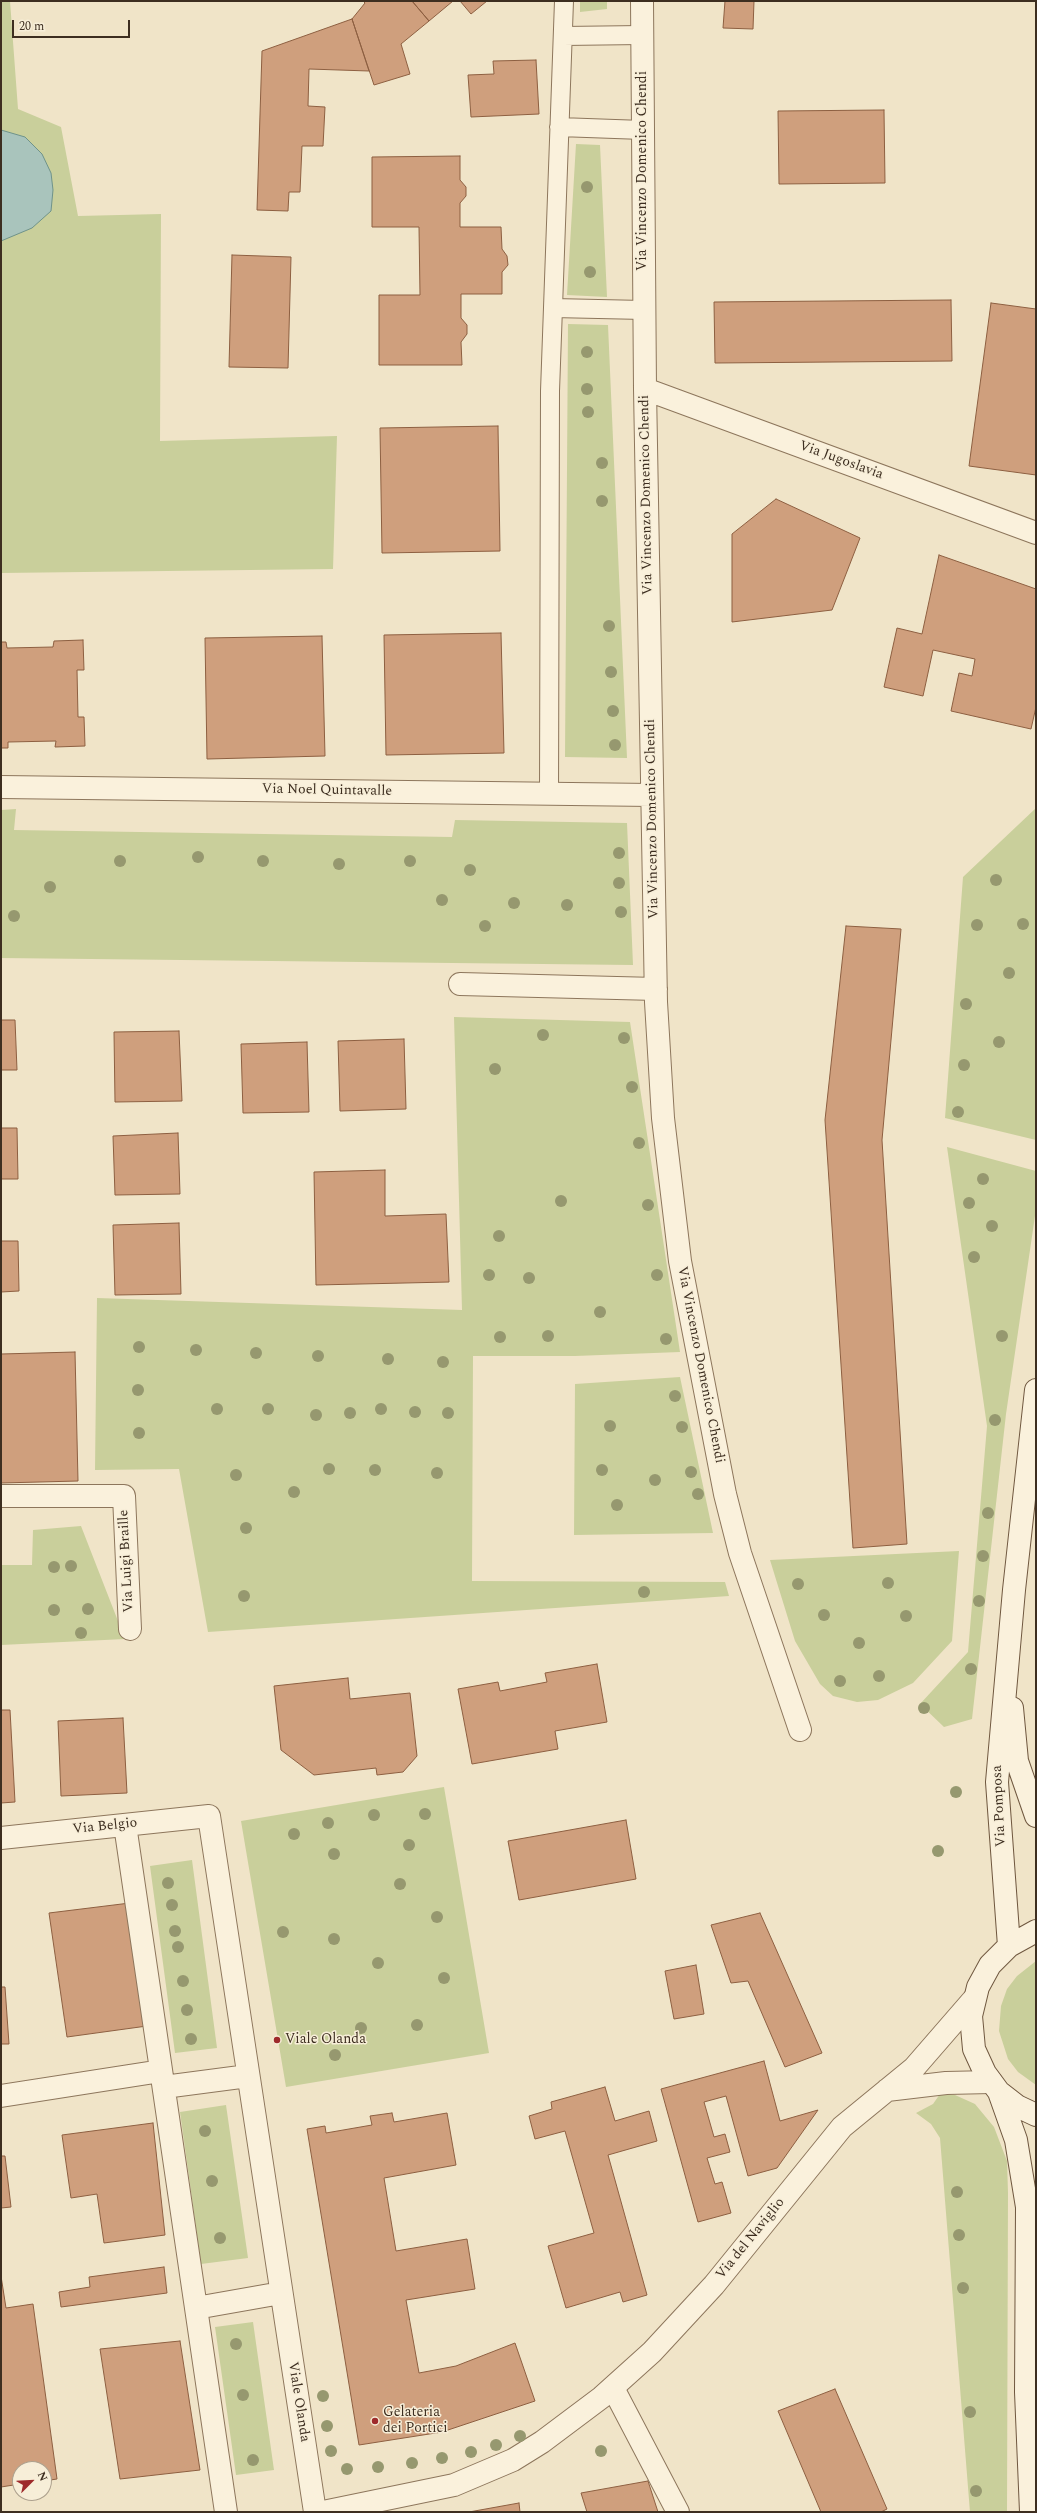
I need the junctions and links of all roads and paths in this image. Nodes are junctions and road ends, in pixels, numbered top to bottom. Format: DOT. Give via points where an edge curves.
graph roads {
  1 [pos="564,1"];
  2 [pos="642,1"];
  3 [pos="642,35"];
  4 [pos="563,36"];
  5 [pos="559,127"];
  6 [pos="643,130"];
  7 [pos="553,308"];
  8 [pos="644,310"];
  9 [pos="645,389"];
  10 [pos="1036,533"];
  11 [pos="1,787"];
  12 [pos="549,794"];
  13 [pos="652,795"];
  14 [pos="460,984"];
  15 [pos="656,989"];
  16 [pos="1036,1390"];
  17 [pos="1,1496"];
  18 [pos="130,1629"];
  19 [pos="1008,1667"];
  20 [pos="800,1730"];
  21 [pos="209,1816"];
  22 [pos="1036,1816"];
  23 [pos="125,1825"];
  24 [pos="1,1838"];
  25 [pos="1036,1931"];
  26 [pos="1009,1946"];
  27 [pos="973,2000"];
  28 [pos="248,2076"];
  29 [pos="163,2079"];
  30 [pos="995,2087"];
  31 [pos="887,2090"];
  32 [pos="1,2096"];
  33 [pos="1036,2115"];
  34 [pos="1036,2266"];
  35 [pos="281,2293"];
  36 [pos="1026,2307"];
  37 [pos="196,2308"];
  38 [pos="613,2388"];
  39 [pos="226,2512"];
  40 [pos="315,2512"];
  41 [pos="323,2512"];
  42 [pos="678,2512"];
  43 [pos="1031,2512"];
  1 -- 4 [label="lane"];
  2 -- 3 [label="street, Via Vincenzo Domenico Chendi"];
  3 -- 4 [label="lane"];
  3 -- 6 [label="street, Via Vincenzo Domenico Chendi"];
  4 -- 5 [label="lane"];
  5 -- 6 [label="lane"];
  5 -- 7 [label="lane"];
  6 -- 8 [label="street, Via Vincenzo Domenico Chendi"];
  7 -- 8 [label="lane"];
  7 -- 12 [label="lane" via="550,391"];
  8 -- 9 [label="street, Via Vincenzo Domenico Chendi"];
  9 -- 10 [label="street, Via Jugoslavia"];
  9 -- 13 [label="street, Via Vincenzo Domenico Chendi"];
  11 -- 12 [label="street, Via Noel Quintavalle"];
  12 -- 13 [label="street, Via Noel Quintavalle"];
  13 -- 15 [label="street, Via Vincenzo Domenico Chendi"];
  14 -- 15 [label="street"];
  15 -- 20 [label="street, Via Vincenzo Domenico Chendi" via="659,1074 669,1185 699,1368 740,1553"];
  16 -- 19 [label="street, Via Pomposa"];
  17 -- 18 [label="street, Via Luigi Braille" via="124,1496"];
  19 -- 22 [label="street, Via Pomposa" via="1017,1761"];
  19 -- 26 [label="street, Via Pomposa" via="997,1782"];
  21 -- 23 [label="street, Via Belgio"];
  21 -- 28 [label="street, Viale Olanda"];
  23 -- 24 [label="street, Via Belgio"];
  23 -- 29 [label="street"];
  25 -- 26 [label="street"];
  26 -- 27 [label="street" via="990,1965"];
  27 -- 30 [label="street" via="971,2016 974,2048 984,2073"];
  27 -- 31 [label="street, Via del Naviglio" via="924,2058"];
  28 -- 29 [label="street"];
  28 -- 35 [label="street, Viale Olanda"];
  29 -- 32 [label="street"];
  29 -- 37 [label="street"];
  30 -- 31 [label="street" via="946,2083"];
  30 -- 33 [label="street" via="1017,2106"];
  30 -- 36 [label="street" via="1016,2140 1027,2207"];
  31 -- 38 [label="street, Via del Naviglio" via="842,2127 714,2285 652,2352"];
  34 -- 36 [label="street"];
  35 -- 37 [label="street"];
  35 -- 40 [label="street, Viale Olanda"];
  36 -- 43 [label="street" via="1026,2392"];
  37 -- 39 [label="street"];
  38 -- 41 [label="street, Via del Naviglio" via="542,2442 484,2473 454,2485"];
  38 -- 42 [label="street"];
}
